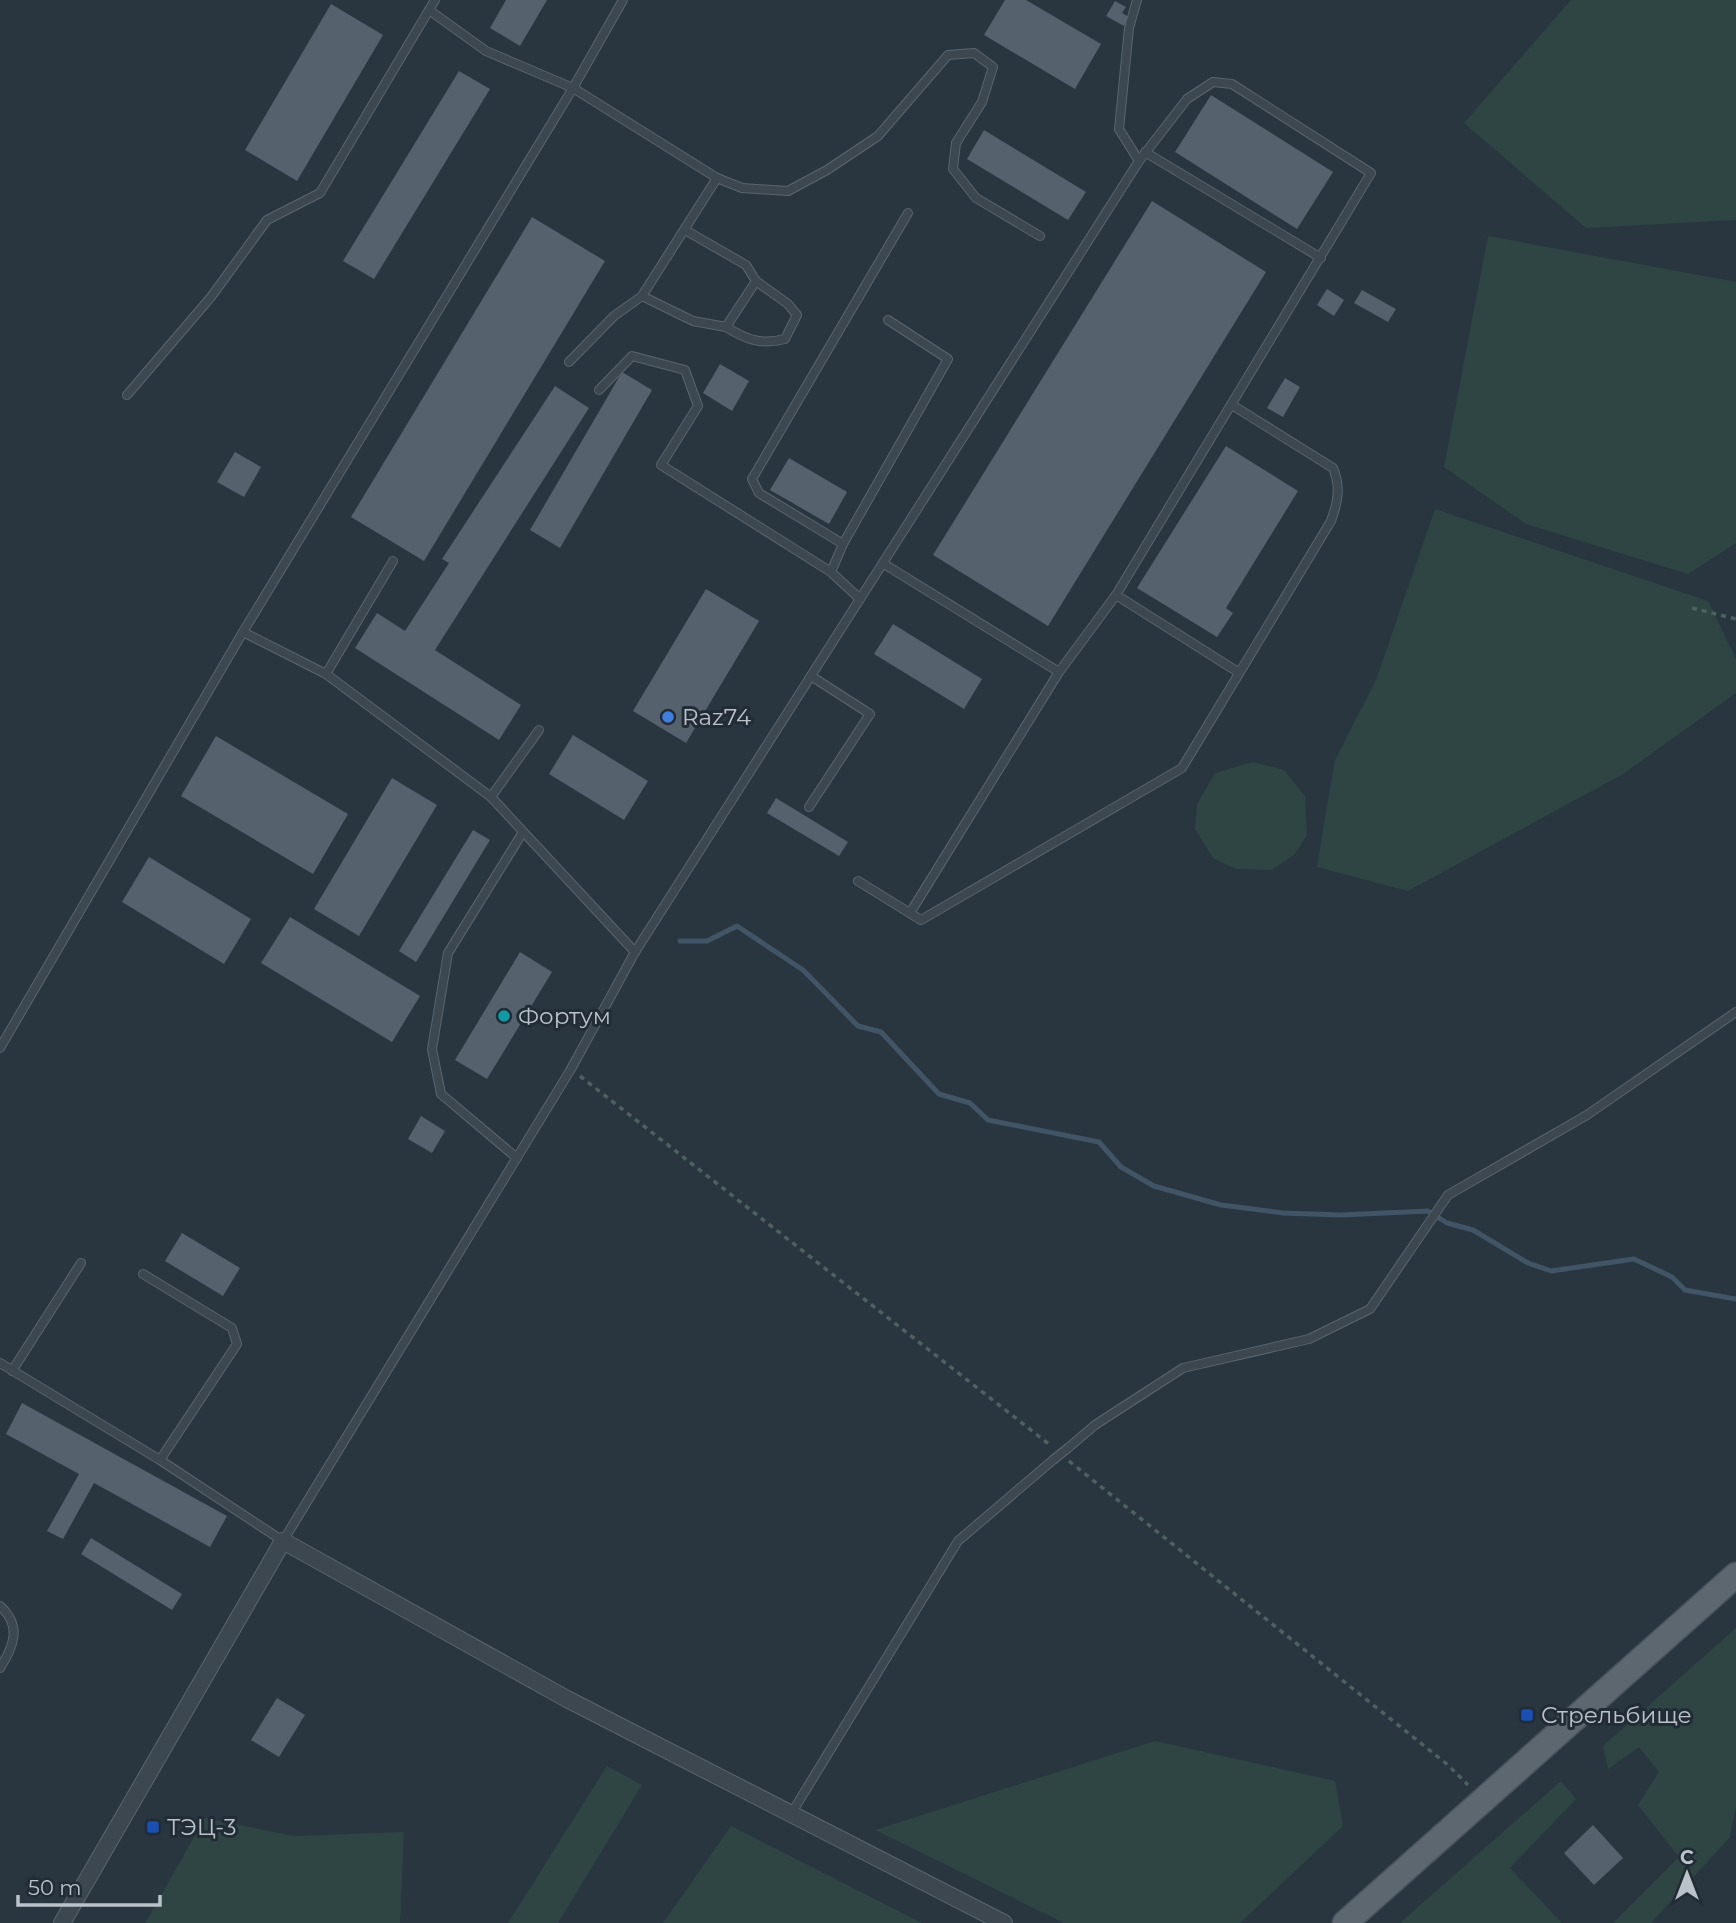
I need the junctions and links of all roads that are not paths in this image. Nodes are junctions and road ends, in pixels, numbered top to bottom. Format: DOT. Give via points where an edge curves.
graph roads {
  1 [pos="435,0"];
  2 [pos="623,0"];
  3 [pos="1137,0"];
  4 [pos="429,10"];
  5 [pos="573,88"];
  6 [pos="1145,152"];
  7 [pos="1139,161"];
  8 [pos="717,178"];
  9 [pos="908,213"];
  10 [pos="685,230"];
  11 [pos="1040,236"];
  12 [pos="1321,258"];
  13 [pos="756,281"];
  14 [pos="642,296"];
  15 [pos="888,320"];
  16 [pos="726,327"];
  17 [pos="569,362"];
  18 [pos="599,390"];
  19 [pos="127,395"];
  20 [pos="1232,405"];
  21 [pos="843,544"];
  22 [pos="393,561"];
  23 [pos="884,564"];
  24 [pos="831,572"];
  25 [pos="1116,596"];
  26 [pos="860,599"];
  27 [pos="243,632"];
  28 [pos="1059,672"];
  29 [pos="1238,672"];
  30 [pos="326,674"];
  31 [pos="811,676"];
  32 [pos="539,730"];
  33 [pos="491,797"];
  34 [pos="809,807"];
  35 [pos="523,832"];
  36 [pos="858,881"];
  37 [pos="910,913"];
  38 [pos="635,952"];
  39 [pos="1736,1012"];
  40 [pos="0,1048"];
  41 [pos="517,1158"];
  42 [pos="81,1263"];
  43 [pos="143,1274"];
  44 [pos="0,1363"];
  45 [pos="12,1370"];
  46 [pos="160,1460"];
  47 [pos="283,1541"];
  48 [pos="1736,1575"];
  49 [pos="0,1606"];
  50 [pos="0,1668"];
  51 [pos="791,1814"];
  52 [pos="62,1923"];
  53 [pos="1004,1923"];
  54 [pos="1345,1923"];
  1 -- 4 [label="lane"];
  2 -- 5 [label="lane"];
  3 -- 7 [label="lane" via="1129,28 1119,129"];
  4 -- 5 [label="lane" via="486,51"];
  4 -- 19 [label="lane" via="320,193 267,220 211,298"];
  5 -- 8 [label="lane"];
  5 -- 27 [label="lane"];
  6 -- 7 [label="lane"];
  6 -- 12 [label="lane"];
  6 -- 12 [label="lane" via="1187,99 1213,82 1232,85 1371,173"];
  7 -- 23 [label="lane"];
  8 -- 10 [label="lane"];
  8 -- 11 [label="lane" via="743,188 788,191 878,136 948,55 974,53 993,66 982,102 956,143 953,169 976,198"];
  9 -- 21 [label="lane" via="752,479 759,494"];
  10 -- 13 [label="lane" via="746,265"];
  10 -- 14 [label="lane"];
  12 -- 20 [label="lane"];
  13 -- 16 [label="lane"];
  13 -- 16 [label="lane" via="797,315 786,339 766,344 745,339"];
  14 -- 16 [label="lane" via="693,321"];
  14 -- 17 [label="lane" via="614,316"];
  15 -- 21 [label="lane" via="948,359"];
  18 -- 24 [label="lane" via="632,356 685,370 698,406 661,465"];
  20 -- 25 [label="lane"];
  20 -- 29 [label="lane" via="1333,468 1339,482 1331,521"];
  21 -- 24 [label="lane"];
  22 -- 30 [label="lane"];
  23 -- 26 [label="lane"];
  23 -- 28 [label="lane"];
  24 -- 26 [label="lane"];
  25 -- 28 [label="lane"];
  25 -- 29 [label="lane"];
  26 -- 31 [label="lane"];
  27 -- 30 [label="lane"];
  27 -- 40 [label="lane"];
  28 -- 37 [label="lane"];
  29 -- 37 [label="lane" via="1182,768 920,920"];
  30 -- 33 [label="lane"];
  31 -- 34 [label="lane" via="870,714"];
  31 -- 38 [label="lane"];
  32 -- 33 [label="lane"];
  33 -- 35 [label="lane"];
  35 -- 38 [label="lane"];
  35 -- 41 [label="lane" via="448,953 432,1049 441,1094"];
  36 -- 37 [label="lane"];
  38 -- 41 [label="lane"];
  39 -- 51 [label="lane, bridge" via="1587,1115 1448,1195 1370,1309 1308,1339 1183,1368 1095,1425 1053,1460 958,1541"];
  41 -- 47 [label="lane"];
  42 -- 45 [label="lane"];
  43 -- 46 [label="lane" via="232,1328 237,1344"];
  44 -- 45 [label="lane"];
  45 -- 46 [label="lane"];
  46 -- 47 [label="lane"];
  47 -- 51 [label="street" via="567,1699"];
  47 -- 52 [label="street"];
  48 -- 54 [label="main road"];
  49 -- 50 [label="lane" via="12,1620 15,1634"];
  51 -- 53 [label="street"];
}
